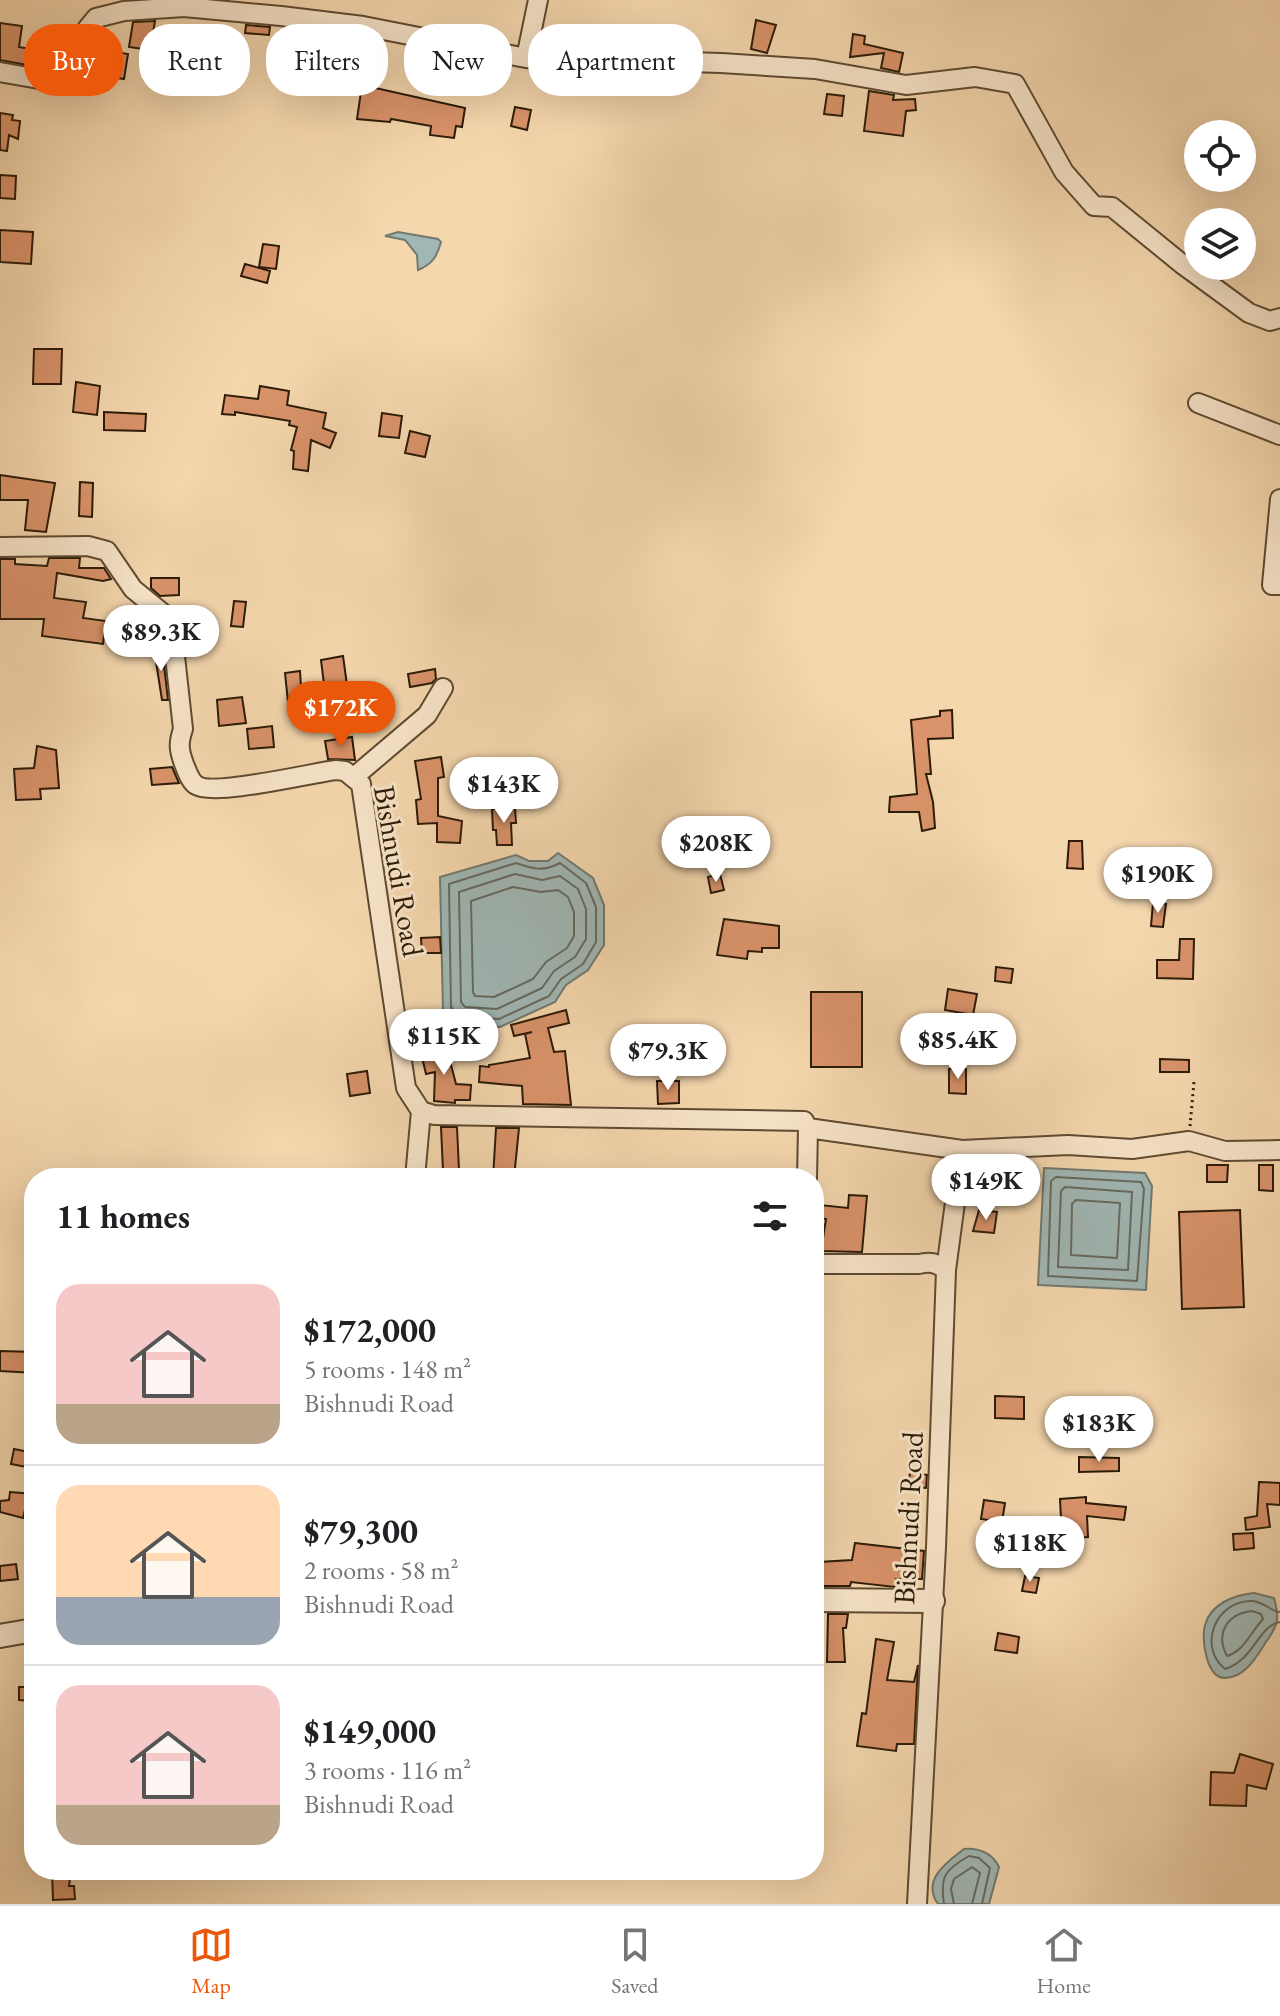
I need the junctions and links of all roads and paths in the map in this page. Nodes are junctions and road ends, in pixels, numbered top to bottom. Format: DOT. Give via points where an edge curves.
graph roads {
  1 [pos="538,0"];
  2 [pos="526,58"];
  3 [pos="0,72"];
  4 [pos="1280,318"];
  5 [pos="1198,403"];
  6 [pos="1280,435"];
  7 [pos="1280,499"];
  8 [pos="0,547"];
  9 [pos="1280,585"];
  10 [pos="443,688"];
  11 [pos="354,777"];
  12 [pos="1194,1082"];
  13 [pos="421,1111"];
  14 [pos="808,1128"];
  15 [pos="1189,1141"];
  16 [pos="962,1150"];
  17 [pos="1280,1150"];
  18 [pos="416,1168"];
  19 [pos="807,1168"];
  20 [pos="824,1264"];
  21 [pos="946,1270"];
  22 [pos="824,1600"];
  23 [pos="933,1601"];
  24 [pos="24,1632"];
  25 [pos="0,1636"];
  26 [pos="917,1904"];
  1 -- 2 [label="street"];
  2 -- 3 [label="street" via="363,26 184,7 96,18 87,29 80,78 73,85"];
  2 -- 4 [label="street" via="596,70 657,61 721,63 815,69 906,85 975,77 1015,84 1064,172 1094,206 1112,207 1249,313 1270,321"];
  5 -- 6 [label="street"];
  7 -- 9 [label="street" via="1272,585"];
  8 -- 11 [label="street, Bishnudi Road" via="88,546 107,551 133,589 171,620 183,729 178,745 196,785 205,790 234,788 336,770"];
  10 -- 11 [label="street" via="427,715"];
  11 -- 13 [label="street, Bishnudi Road" via="361,784 406,1088"];
  12 -- 15 [label="path"];
  13 -- 14 [label="street" via="793,1120 804,1121"];
  13 -- 18 [label="street"];
  14 -- 16 [label="street"];
  14 -- 19 [label="street"];
  15 -- 16 [label="street" via="1132,1149 1068,1145"];
  15 -- 17 [label="street" via="1225,1151"];
  16 -- 21 [label="street, Bishnudi Road"];
  20 -- 21 [label="street" via="928,1262"];
  21 -- 23 [label="street, Bishnudi Road"];
  22 -- 23 [label="street"];
  23 -- 26 [label="street, Bishnudi Road"];
  24 -- 25 [label="street"];
}
